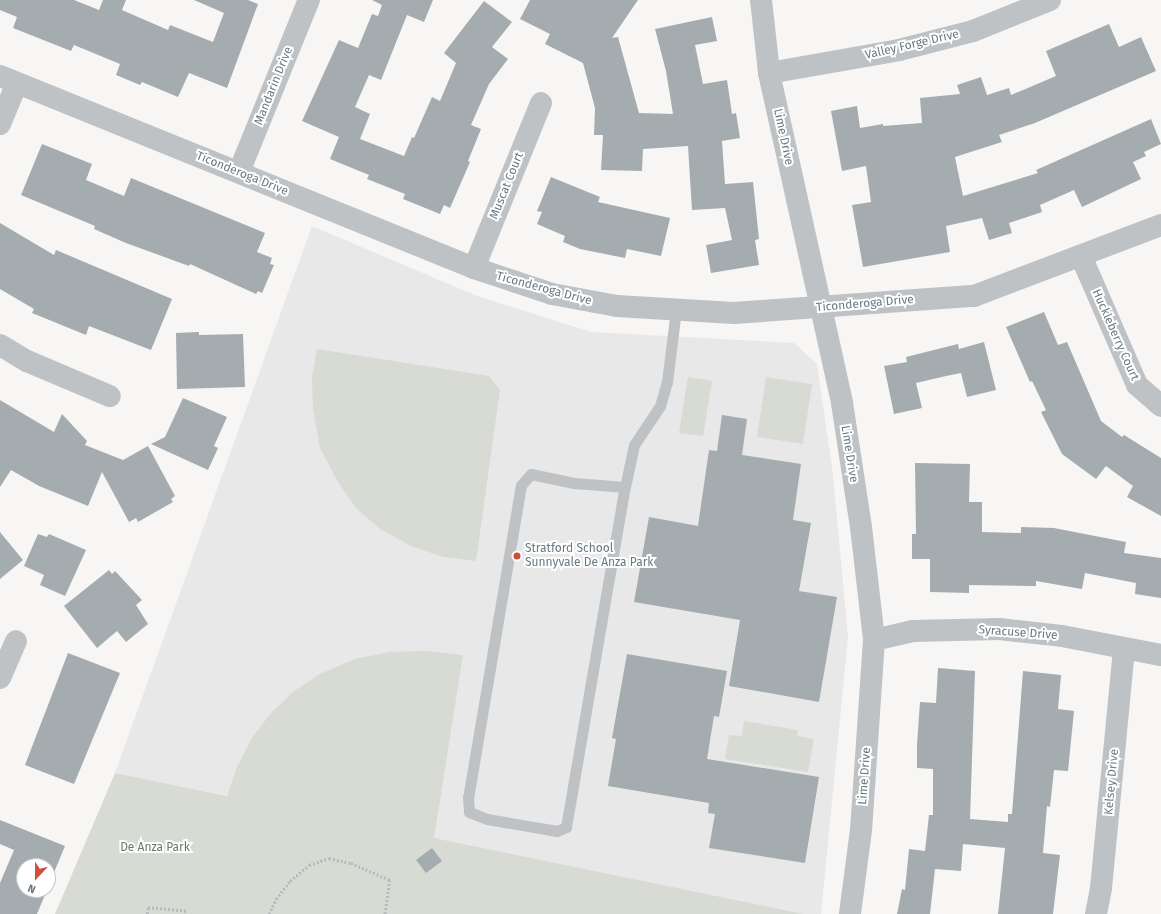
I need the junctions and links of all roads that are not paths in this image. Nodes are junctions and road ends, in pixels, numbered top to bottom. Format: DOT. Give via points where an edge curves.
graph roads {
  1 [pos="309,0"];
  2 [pos="761,0"];
  3 [pos="1050,0"];
  4 [pos="769,73"];
  5 [pos="9,79"];
  6 [pos="541,103"];
  7 [pos="0,124"];
  8 [pos="238,172"];
  9 [pos="1161,225"];
  10 [pos="1081,256"];
  11 [pos="474,268"];
  12 [pos="821,308"];
  13 [pos="676,310"];
  14 [pos="0,345"];
  15 [pos="110,396"];
  16 [pos="1161,406"];
  17 [pos="625,487"];
  18 [pos="874,640"];
  19 [pos="16,641"];
  20 [pos="1124,649"];
  21 [pos="1161,655"];
  22 [pos="0,678"];
  23 [pos="850,914"];
  24 [pos="1096,914"];
  1 -- 8 [label="street, Mandarin Drive"];
  2 -- 4 [label="street, Lime Drive"];
  3 -- 4 [label="street, Valley Forge Drive" via="973,31 951,37 899,50"];
  4 -- 12 [label="street, Lime Drive"];
  5 -- 7 [label="street"];
  5 -- 8 [label="street, Ticonderoga Drive"];
  6 -- 11 [label="street, Muscat Court"];
  8 -- 11 [label="street, Ticonderoga Drive"];
  9 -- 10 [label="street, Ticonderoga Drive"];
  10 -- 12 [label="street, Ticonderoga Drive" via="974,296"];
  10 -- 16 [label="street, Huckleberry Court" via="1136,385"];
  11 -- 13 [label="street, Ticonderoga Drive" via="580,300 617,306"];
  12 -- 13 [label="street, Ticonderoga Drive" via="734,313"];
  12 -- 18 [label="street, Lime Drive" via="842,403 861,527"];
  13 -- 17 [label="lane" via="667,382 660,406 634,445"];
  14 -- 15 [label="street" via="27,361"];
  17 -- 17 [label="lane" via="574,483 531,474 521,485 468,797 469,812 487,819 557,831 566,827"];
  18 -- 20 [label="street, Syracuse Drive" via="914,631 999,628 1062,636"];
  18 -- 23 [label="street, Lime Drive" via="861,830"];
  19 -- 22 [label="street"];
  20 -- 21 [label="street, Syracuse Drive"];
  20 -- 24 [label="street, Kelsey Drive" via="1102,888"];
}
